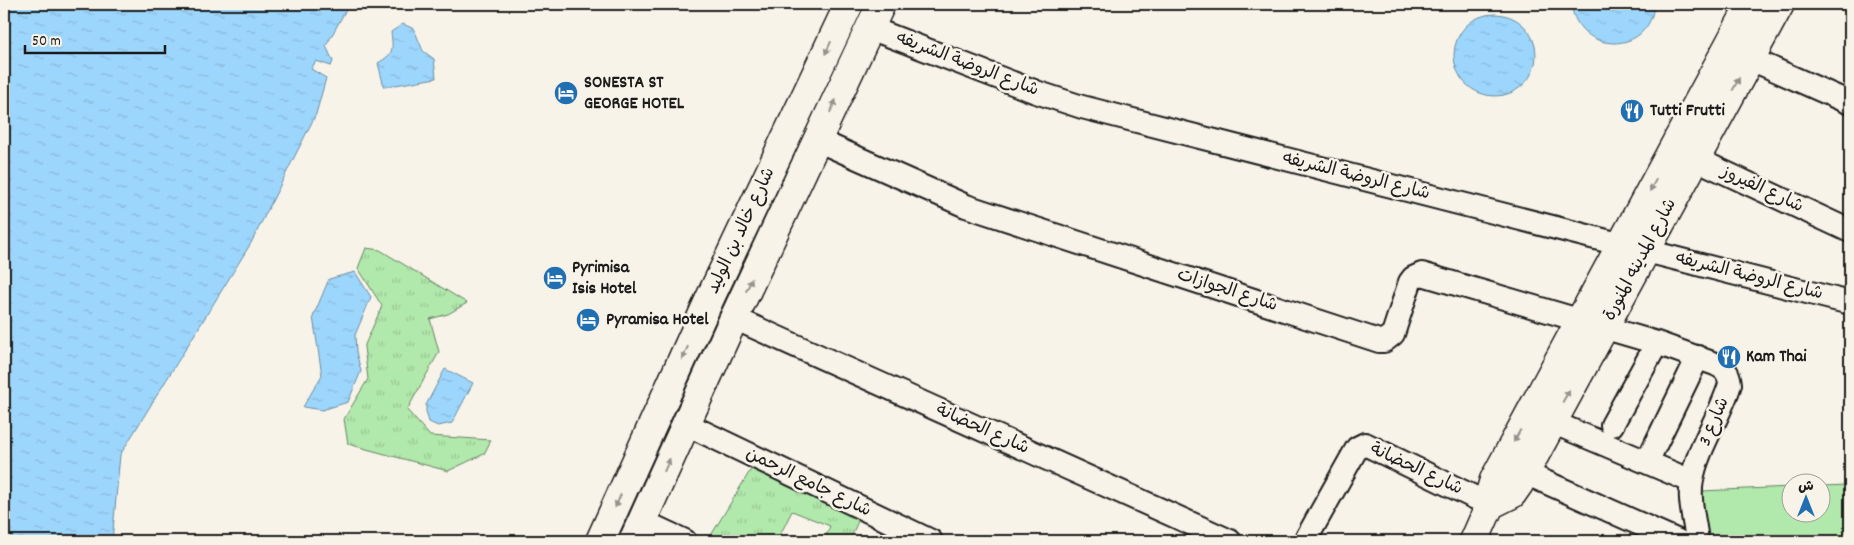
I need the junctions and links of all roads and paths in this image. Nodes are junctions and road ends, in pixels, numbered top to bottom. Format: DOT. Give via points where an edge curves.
graph roads {
  1 [pos="849,4"];
  2 [pos="881,4"];
  3 [pos="1751,4"];
  4 [pos="1780,4"];
  5 [pos="870,28"];
  6 [pos="1738,54"];
  7 [pos="1850,103"];
  8 [pos="817,140"];
  9 [pos="1684,154"];
  10 [pos="1850,231"];
  11 [pos="1634,247"];
  12 [pos="1850,302"];
  13 [pos="734,318"];
  14 [pos="1592,325"];
  15 [pos="1656,342"];
  16 [pos="1698,357"];
  17 [pos="1552,422"];
  18 [pos="686,424"];
  19 [pos="1612,425"];
  20 [pos="1647,462"];
  21 [pos="1525,473"];
  22 [pos="1692,481"];
  23 [pos="1490,505"];
  24 [pos="638,531"];
  25 [pos="600,541"];
  26 [pos="685,541"];
  27 [pos="931,541"];
  28 [pos="1230,541"];
  29 [pos="1305,541"];
  30 [pos="1474,541"];
  31 [pos="1678,541"];
  32 [pos="1698,541"];
  1 -- 25 [label="main road, شارع خالد بن الوليد, one-way"];
  2 -- 5 [label="main road, شارع خالد بن الوليد"];
  3 -- 6 [label="main road, شارع المدينه المنورة"];
  4 -- 6 [label="main road, شارع المدينه المنورة"];
  8 -- 5 [label="main road, شارع خالد بن الوليد, one-way"];
  5 -- 11 [label="street, شارع الروضة الشريفه" via="1082,107"];
  6 -- 7 [label="street"];
  6 -- 9 [label="main road, شارع المدينه المنورة"];
  13 -- 8 [label="main road, شارع خالد بن الوليد, one-way"];
  8 -- 14 [label="street, شارع الجوازات" via="966,206 1379,341 1392,334 1410,282 1422,274"];
  9 -- 10 [label="street, شارع الفيروز"];
  9 -- 11 [label="main road, شارع المدينه المنورة"];
  11 -- 12 [label="street, شارع الروضة الشريفه"];
  11 -- 14 [label="main road, شارع المدينه المنورة"];
  13 -- 18 [label="main road, شارع خالد بن الوليد"];
  13 -- 28 [label="street, شارع الحضانة"];
  14 -- 15 [label="street, شارع 3"];
  17 -- 14 [label="main road, شارع المدينه المنورة, one-way"];
  14 -- 23 [label="main road, شارع المدينه المنورة, one-way" via="1494,480"];
  15 -- 16 [label="street, شارع 3"];
  15 -- 19 [label="street"];
  16 -- 20 [label="street"];
  16 -- 22 [label="street, شارع 3" via="1724,368 1730,384"];
  17 -- 20 [label="street"];
  17 -- 21 [label="main road, شارع المدينه المنورة"];
  24 -- 18 [label="main road, شارع خالد بن الوليد, one-way"];
  18 -- 27 [label="street, شارع جامع الرحمن"];
  20 -- 22 [label="street"];
  21 -- 23 [label="main road, شارع المدينه المنورة" via="1512,494"];
  21 -- 31 [label="street"];
  22 -- 32 [label="street, شارع 3"];
  23 -- 29 [label="street, شارع الحضانة" via="1365,444 1357,448"];
  23 -- 30 [label="main road, شارع المدينه المنورة"];
  24 -- 26 [label="street"];
}
